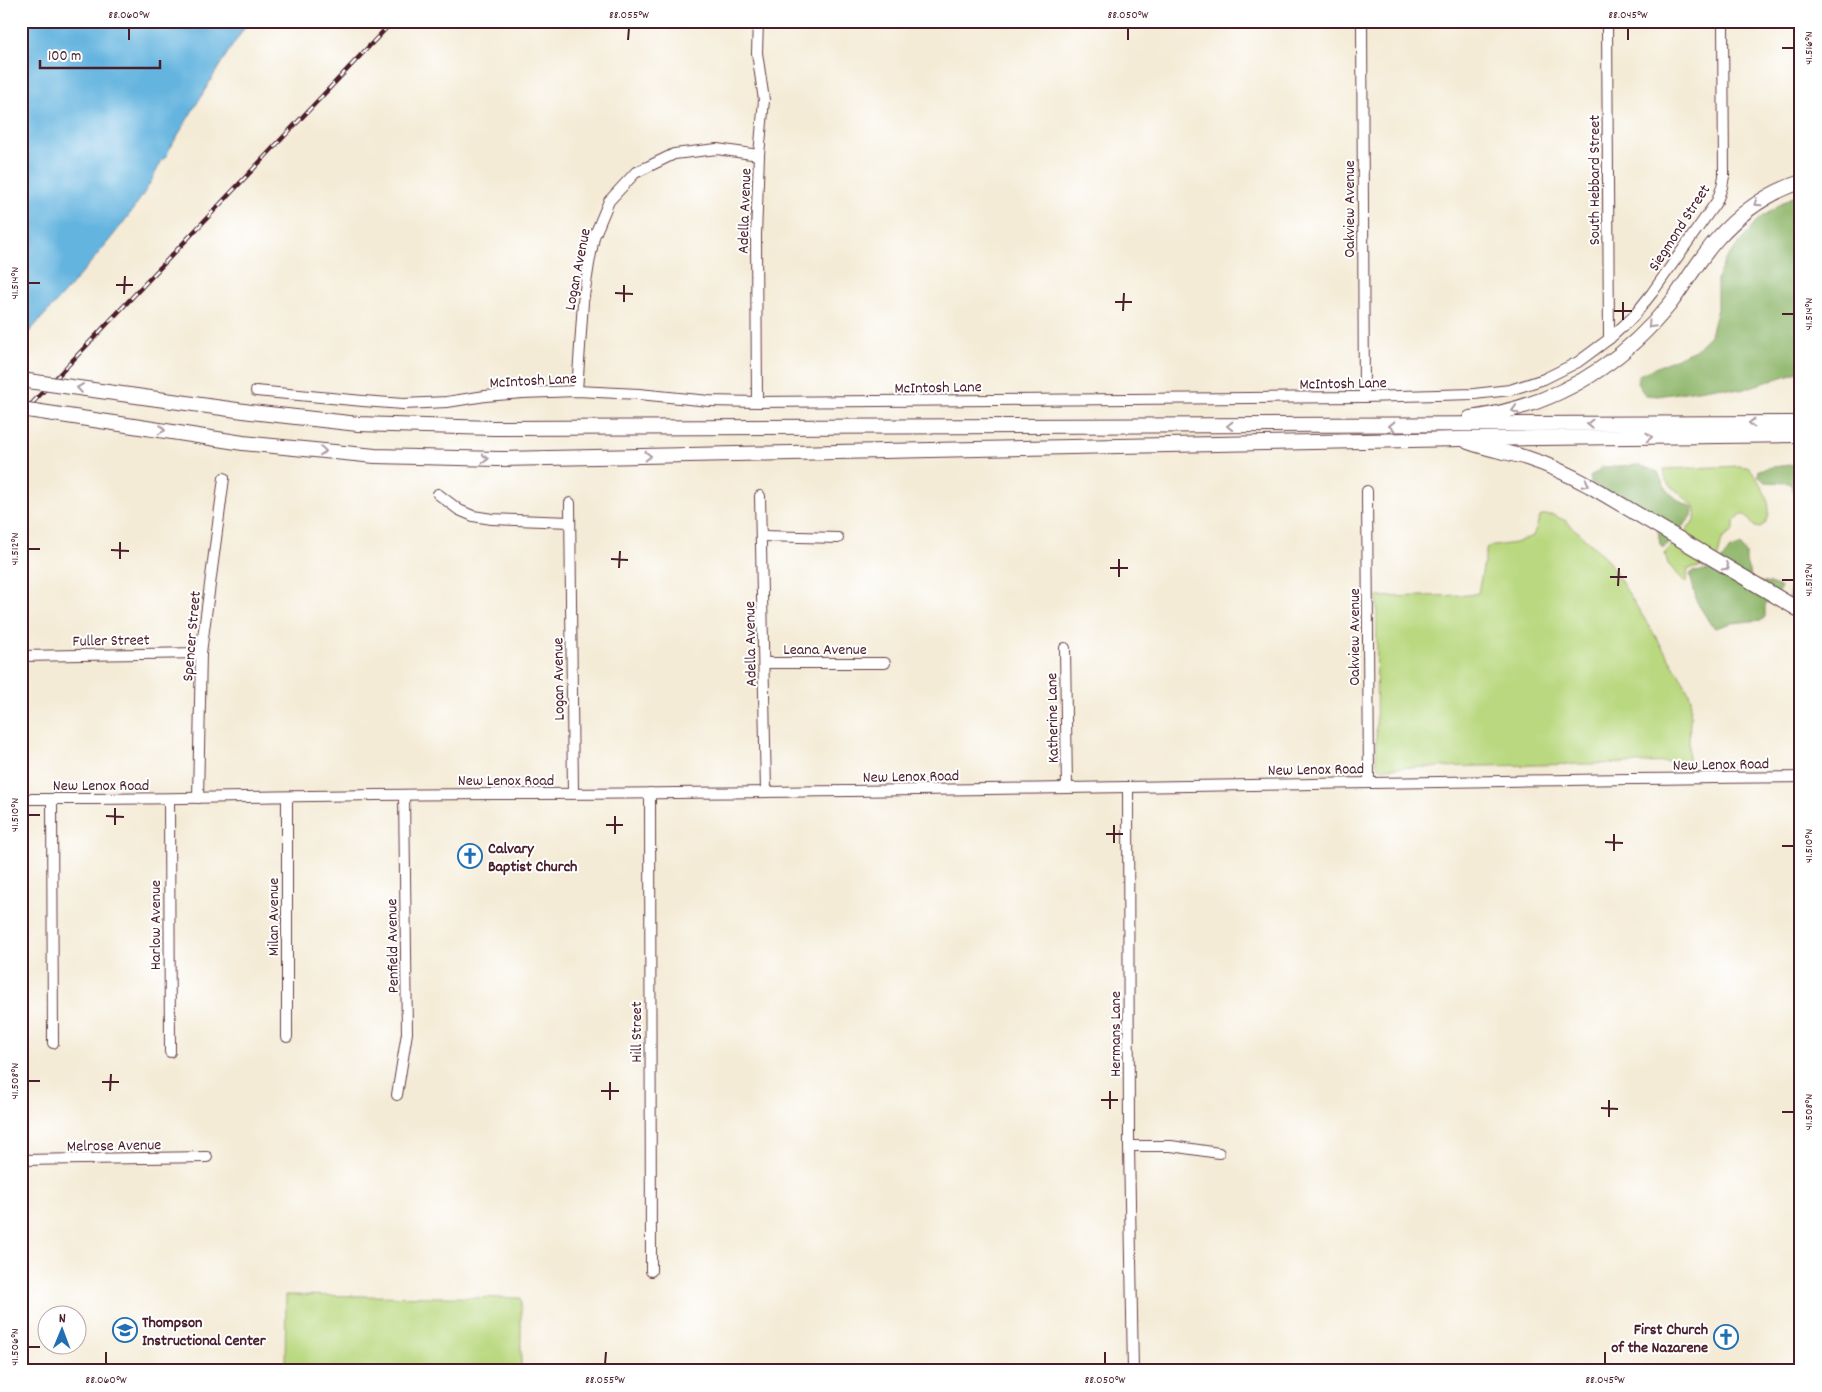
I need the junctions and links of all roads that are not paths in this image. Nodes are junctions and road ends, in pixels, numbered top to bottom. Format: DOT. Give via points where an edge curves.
graph roads {
  1 [pos="758,21"];
  2 [pos="1362,21"];
  3 [pos="1607,21"];
  4 [pos="1723,21"];
  5 [pos="760,155"];
  6 [pos="1801,182"];
  7 [pos="1609,339"];
  8 [pos="21,380"];
  9 [pos="256,390"];
  10 [pos="577,391"];
  11 [pos="1364,397"];
  12 [pos="757,402"];
  13 [pos="21,409"];
  14 [pos="1801,423"];
  15 [pos="1419,426"];
  16 [pos="1801,435"];
  17 [pos="1460,439"];
  18 [pos="224,478"];
  19 [pos="1367,491"];
  20 [pos="438,494"];
  21 [pos="760,496"];
  22 [pos="570,503"];
  23 [pos="570,522"];
  24 [pos="762,536"];
  25 [pos="838,538"];
  26 [pos="1799,609"];
  27 [pos="1065,648"];
  28 [pos="201,653"];
  29 [pos="21,656"];
  30 [pos="765,662"];
  31 [pos="885,662"];
  32 [pos="1801,778"];
  33 [pos="1369,782"];
  34 [pos="1128,787"];
  35 [pos="1067,788"];
  36 [pos="766,792"];
  37 [pos="650,793"];
  38 [pos="573,794"];
  39 [pos="404,795"];
  40 [pos="169,798"];
  41 [pos="198,798"];
  42 [pos="286,798"];
  43 [pos="21,799"];
  44 [pos="52,799"];
  45 [pos="287,1037"];
  46 [pos="54,1043"];
  47 [pos="170,1052"];
  48 [pos="397,1095"];
  49 [pos="1129,1146"];
  50 [pos="1219,1153"];
  51 [pos="208,1157"];
  52 [pos="21,1160"];
  53 [pos="651,1271"];
  54 [pos="1133,1371"];
  1 -- 5 [label="street, Adella Avenue" via="764,100"];
  2 -- 11 [label="street, Oakview Avenue"];
  3 -- 7 [label="street, South Hebbard Street"];
  4 -- 7 [label="street, Siegmond Street" via="1724,176 1717,201 1652,293 1633,317"];
  5 -- 10 [label="street, Logan Avenue" via="717,149 674,154 635,173 609,201 594,237 589,264"];
  5 -- 12 [label="street, Adella Avenue" via="756,235"];
  6 -- 15 [label="highway, one-way" via="1759,201 1740,215 1716,240 1670,304 1625,351 1598,371 1563,391 1505,413"];
  7 -- 11 [label="street, McIntosh Lane" via="1578,362 1544,379 1510,390"];
  15 -- 8 [label="highway, one-way, bridge" via="493,428 358,424"];
  9 -- 10 [label="street, McIntosh Lane" via="403,404"];
  10 -- 12 [label="street, McIntosh Lane"];
  11 -- 12 [label="street, McIntosh Lane"];
  13 -- 17 [label="highway, one-way, bridge" via="243,443 365,455 499,459"];
  14 -- 15 [label="highway, one-way"];
  17 -- 16 [label="highway, one-way"];
  17 -- 26 [label="highway, one-way" via="1524,457 1590,486"];
  18 -- 28 [label="street, Spencer Street"];
  19 -- 33 [label="street, Oakview Avenue"];
  20 -- 23 [label="street" via="473,516"];
  21 -- 24 [label="street, Adella Avenue"];
  22 -- 23 [label="street, Logan Avenue"];
  23 -- 38 [label="street, Logan Avenue"];
  24 -- 25 [label="street"];
  24 -- 30 [label="street, Adella Avenue"];
  27 -- 35 [label="street, Katherine Lane"];
  28 -- 29 [label="street, Fuller Street"];
  28 -- 41 [label="street, Spencer Street"];
  30 -- 31 [label="street, Leana Avenue"];
  30 -- 36 [label="street, Adella Avenue"];
  32 -- 33 [label="street, New Lenox Road"];
  33 -- 34 [label="street, New Lenox Road"];
  34 -- 35 [label="street, New Lenox Road"];
  34 -- 49 [label="street, Hermans Lane"];
  35 -- 36 [label="street, New Lenox Road"];
  36 -- 37 [label="street, New Lenox Road"];
  37 -- 38 [label="street, New Lenox Road"];
  37 -- 53 [label="street, Hill Street"];
  38 -- 39 [label="street, New Lenox Road"];
  39 -- 42 [label="street, New Lenox Road"];
  39 -- 48 [label="street, Penfield Avenue" via="407,1033"];
  40 -- 41 [label="street, New Lenox Road"];
  40 -- 44 [label="street, New Lenox Road"];
  40 -- 47 [label="street, Harlow Avenue"];
  41 -- 42 [label="street, New Lenox Road"];
  42 -- 45 [label="street, Milan Avenue"];
  43 -- 44 [label="street, New Lenox Road"];
  44 -- 46 [label="street"];
  49 -- 50 [label="street" via="1171,1146"];
  49 -- 54 [label="street, Hermans Lane"];
  51 -- 52 [label="street, Melrose Avenue"];
}
